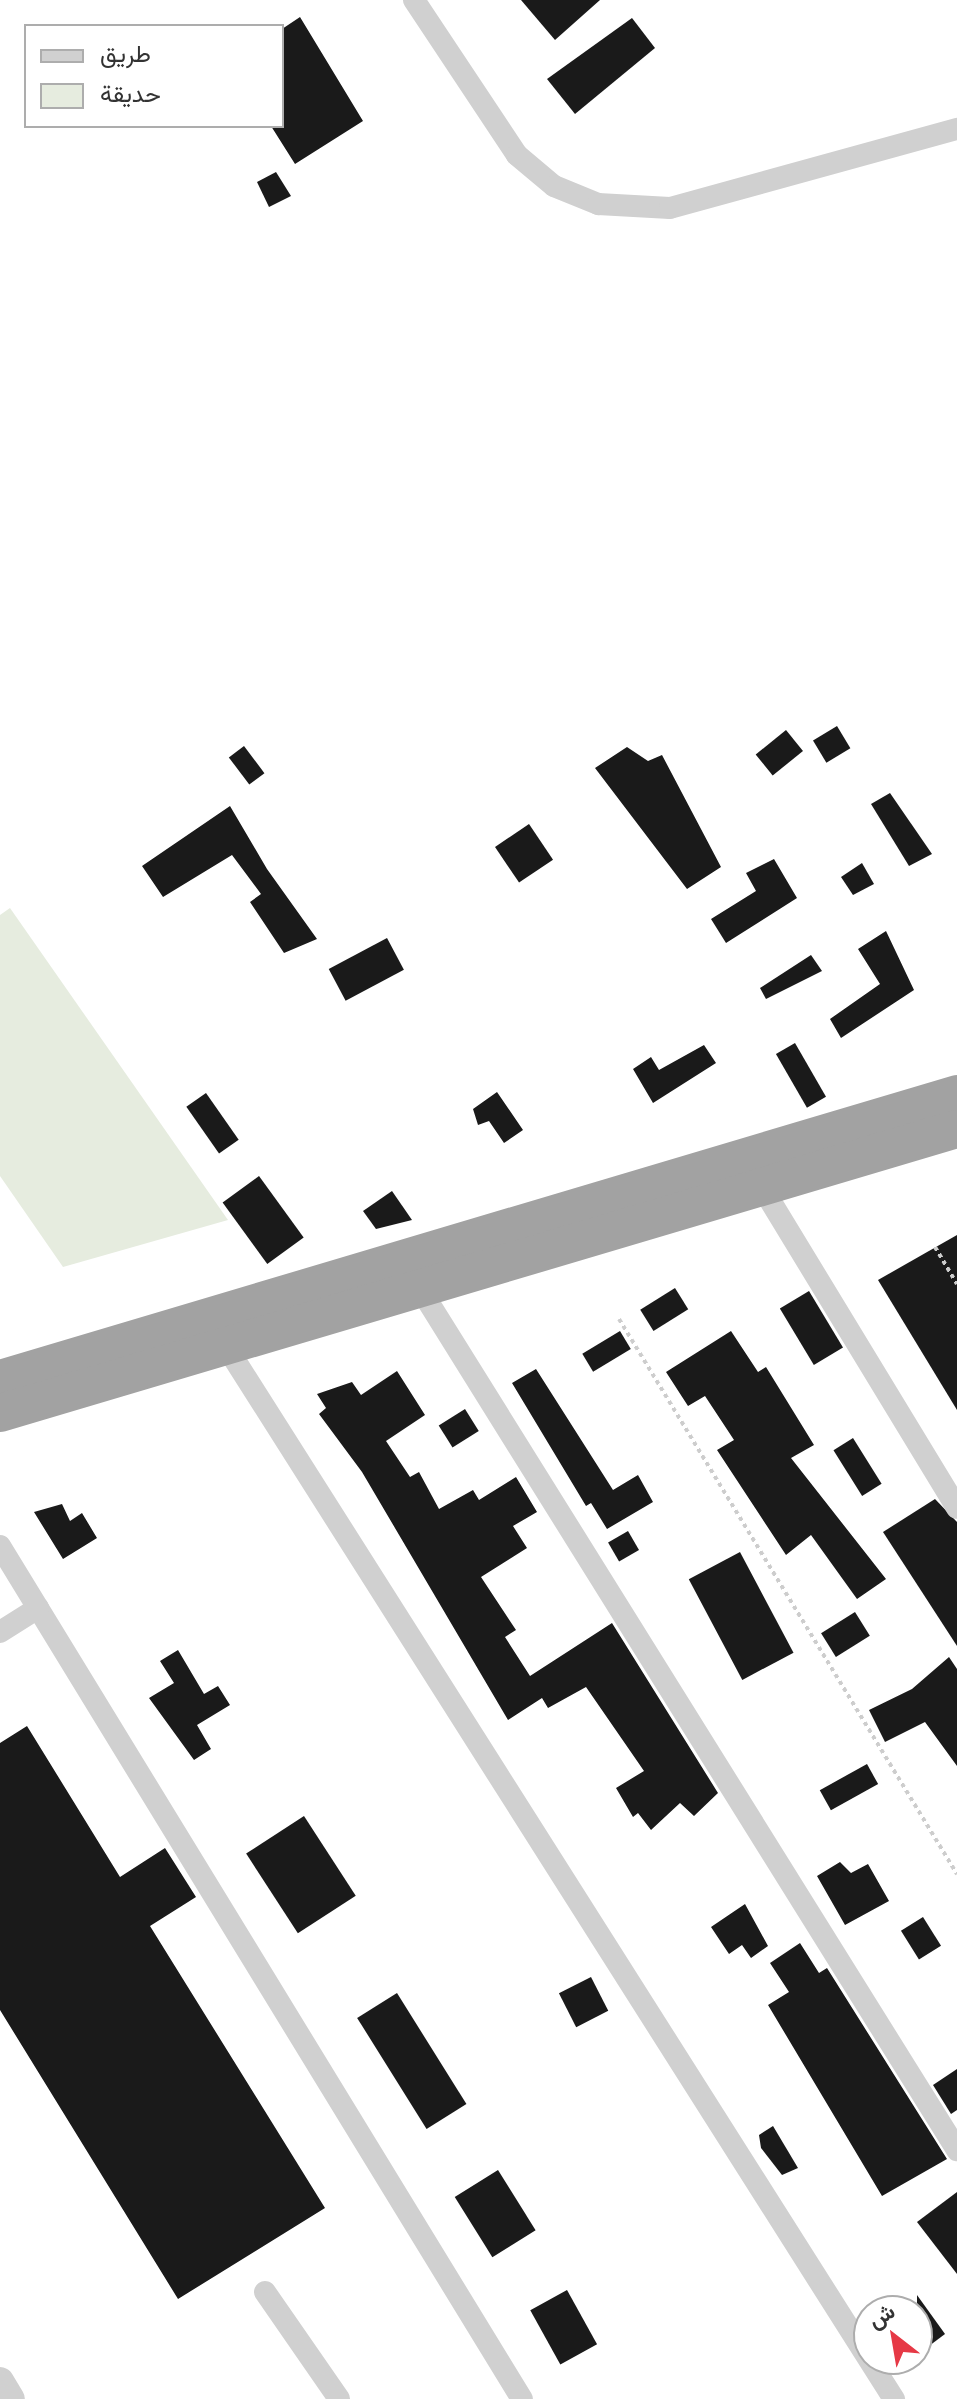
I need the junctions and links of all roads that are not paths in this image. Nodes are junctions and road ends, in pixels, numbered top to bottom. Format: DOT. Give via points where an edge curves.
graph roads {
  1 [pos="414,0"];
  2 [pos="957,129"];
  3 [pos="957,1094"];
  4 [pos="957,1129"];
  5 [pos="760,1184"];
  6 [pos="417,1284"];
  7 [pos="224,1343"];
  8 [pos="0,1379"];
  9 [pos="0,1413"];
  10 [pos="957,1508"];
  11 [pos="0,1546"];
  12 [pos="38,1608"];
  13 [pos="0,1632"];
  14 [pos="957,2150"];
  15 [pos="265,2292"];
  16 [pos="0,2381"];
  17 [pos="11,2399"];
  18 [pos="339,2399"];
  19 [pos="522,2399"];
  20 [pos="894,2399"];
  1 -- 2 [label="street" via="517,155 554,186 598,204 670,208"];
  3 -- 8 [label="highway"];
  4 -- 5 [label="highway"];
  5 -- 6 [label="highway"];
  5 -- 10 [label="street"];
  6 -- 7 [label="highway"];
  6 -- 14 [label="street"];
  7 -- 9 [label="highway"];
  7 -- 20 [label="street"];
  11 -- 12 [label="street"];
  12 -- 13 [label="street"];
  12 -- 19 [label="street"];
  15 -- 18 [label="street"];
  16 -- 17 [label="street"];
}
